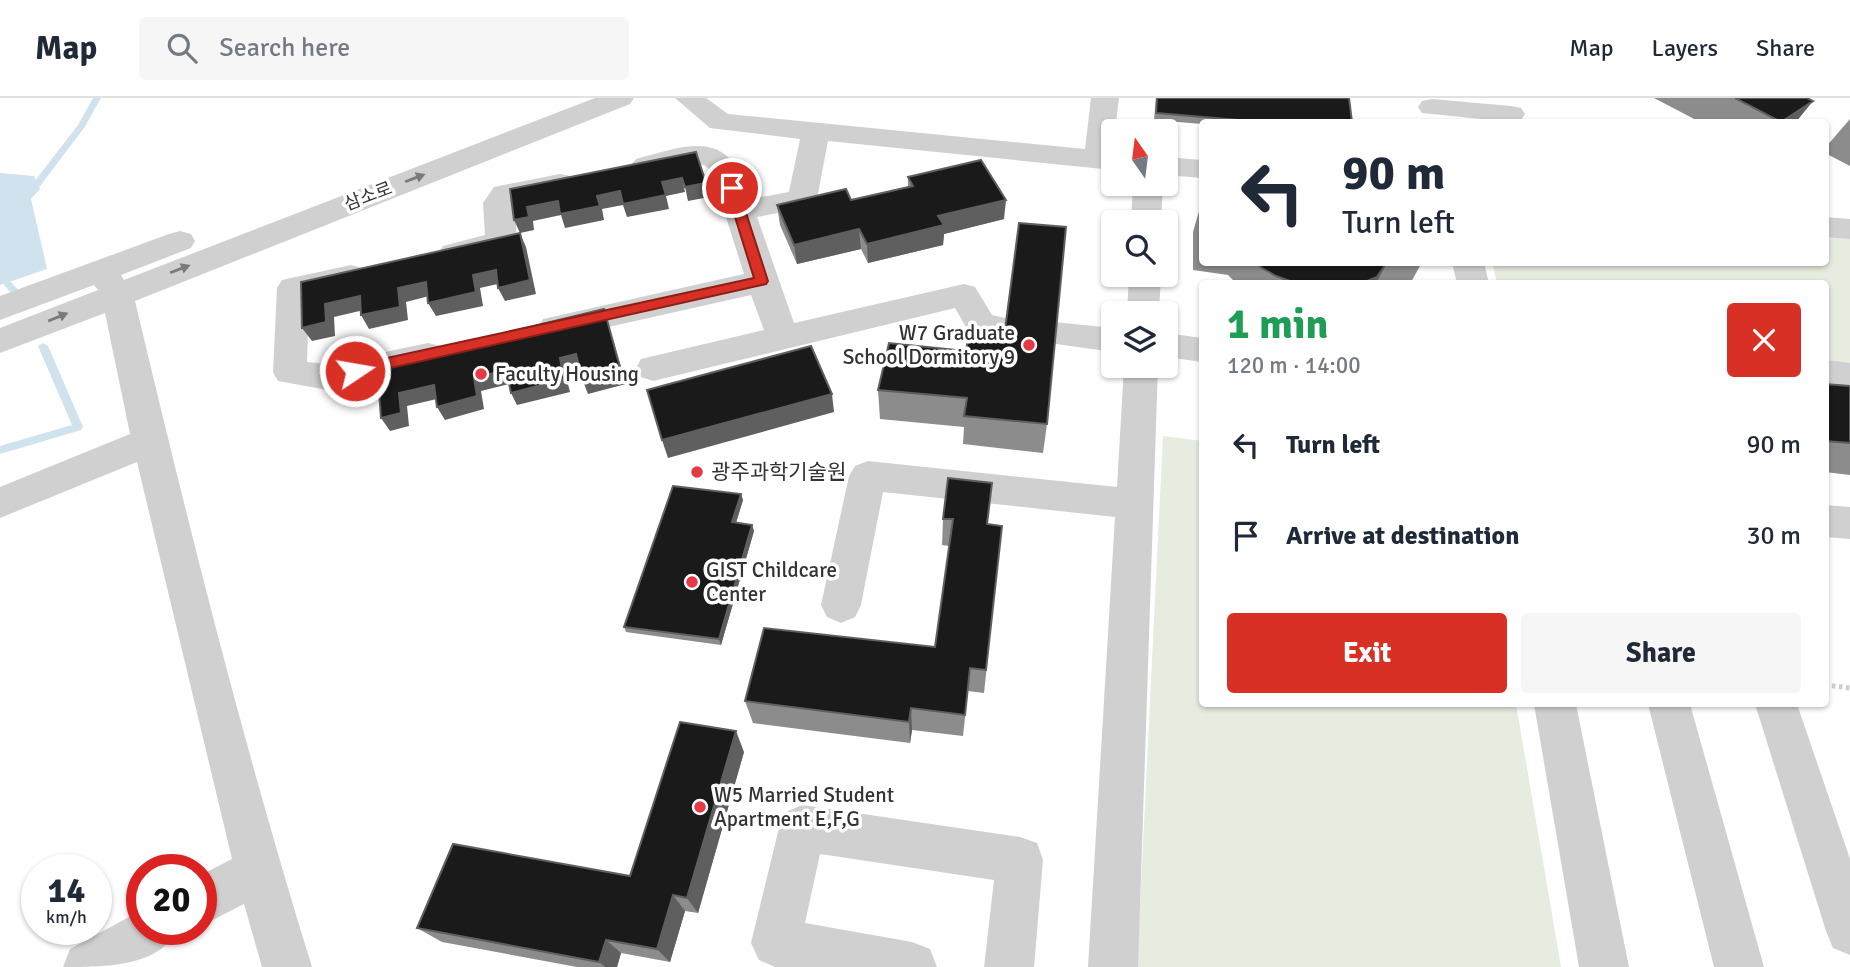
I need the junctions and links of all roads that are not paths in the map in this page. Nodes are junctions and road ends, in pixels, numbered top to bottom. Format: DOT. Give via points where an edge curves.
graph roads {
  1 [pos="566,98"];
  2 [pos="620,98"];
  3 [pos="689,98"];
  4 [pos="1105,98"];
  5 [pos="1433,109"];
  6 [pos="1511,111"];
  7 [pos="1105,119"];
  8 [pos="816,132"];
  9 [pos="1101,160"];
  10 [pos="1178,167"];
  11 [pos="1199,169"];
  12 [pos="621,171"];
  13 [pos="582,178"];
  14 [pos="740,211"];
  15 [pos="1829,227"];
  16 [pos="1850,229"];
  17 [pos="426,260"];
  18 [pos="386,268"];
  19 [pos="762,281"];
  20 [pos="109,282"];
  21 [pos="0,309"];
  22 [pos="1006,328"];
  23 [pos="531,332"];
  24 [pos="1054,334"];
  25 [pos="783,338"];
  26 [pos="1101,339"];
  27 [pos="0,341"];
  28 [pos="1178,347"];
  29 [pos="450,350"];
  30 [pos="1199,350"];
  31 [pos="653,368"];
  32 [pos="1829,373"];
  33 [pos="1850,376"];
  34 [pos="1140,378"];
  35 [pos="150,441"];
  36 [pos="0,503"];
  37 [pos="1135,504"];
  38 [pos="1829,521"];
  39 [pos="1850,523"];
  40 [pos="841,605"];
  41 [pos="1556,707"];
  42 [pos="1670,707"];
  43 [pos="1777,707"];
  44 [pos="258,870"];
  45 [pos="1841,875"];
  46 [pos="217,893"];
  47 [pos="1850,931"];
  48 [pos="126,945"];
  49 [pos="88,967"];
  50 [pos="287,967"];
  51 [pos="912,967"];
  52 [pos="1009,967"];
  53 [pos="1113,967"];
  54 [pos="1604,967"];
  55 [pos="1739,967"];
  1 -- 20 [label="street, 삼소로"];
  20 -- 2 [label="street, 삼소로, one-way"];
  3 -- 8 [label="street" via="720,122"];
  4 -- 7 [label="street"];
  5 -- 6 [label="street"];
  8 -- 9 [label="street"];
  8 -- 14 [label="street" via="802,198"];
  10 -- 11 [label="street"];
  12 -- 14 [label="street" via="699,155 715,158 723,166"];
  13 -- 17 [label="street" via="505,194 498,203 501,239"];
  14 -- 19 [label="street"];
  15 -- 16 [label="street"];
  18 -- 29 [label="street" via="293,288 290,372 328,377"];
  19 -- 23 [label="street"];
  19 -- 25 [label="street"];
  20 -- 21 [label="street"];
  27 -- 20 [label="street, one-way"];
  20 -- 35 [label="street"];
  22 -- 25 [label="street" via="982,326 964,295"];
  24 -- 26 [label="street"];
  25 -- 31 [label="street"];
  28 -- 30 [label="street"];
  32 -- 33 [label="street"];
  34 -- 37 [label="street"];
  35 -- 36 [label="street"];
  35 -- 44 [label="street"];
  37 -- 40 [label="street" via="868,476"];
  37 -- 53 [label="street"];
  38 -- 39 [label="street"];
  41 -- 54 [label="street"];
  42 -- 55 [label="street"];
  43 -- 45 [label="street"];
  44 -- 46 [label="street"];
  44 -- 50 [label="street"];
  45 -- 47 [label="street"];
  48 -- 49 [label="street"];
  51 -- 52 [label="street" via="776,943 802,828 1020,860"];
}
